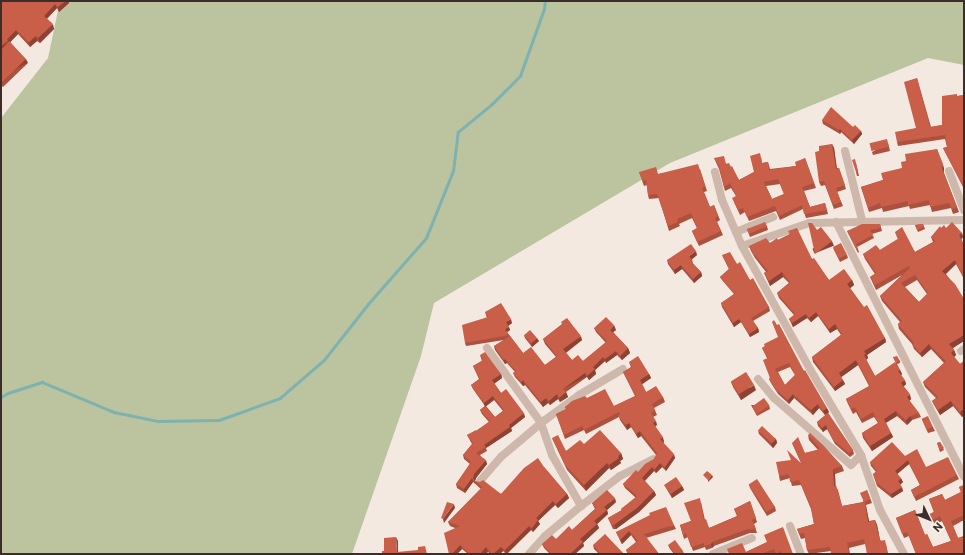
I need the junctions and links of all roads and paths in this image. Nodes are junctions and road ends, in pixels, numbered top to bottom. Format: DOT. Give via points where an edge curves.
graph roads {
  1 [pos="845,151"];
  2 [pos="949,171"];
  3 [pos="715,172"];
  4 [pos="964,210"];
  5 [pos="773,217"];
  6 [pos="862,220"];
  7 [pos="964,220"];
  8 [pos="836,222"];
  9 [pos="736,232"];
  10 [pos="742,246"];
  11 [pos="487,348"];
  12 [pos="623,369"];
  13 [pos="758,379"];
  14 [pos="541,422"];
  15 [pos="861,455"];
  16 [pos="653,459"];
  17 [pos="964,477"];
  18 [pos="480,481"];
  19 [pos="581,506"];
  20 [pos="790,526"];
  21 [pos="752,538"];
  22 [pos="529,554"];
  23 [pos="713,554"];
  24 [pos="801,554"];
  25 [pos="904,554"];
  1 -- 6 [label="street"];
  2 -- 4 [label="street"];
  3 -- 9 [label="street" via="722,200"];
  5 -- 9 [label="street"];
  6 -- 7 [label="street"];
  6 -- 8 [label="street"];
  8 -- 10 [label="street" via="809,223"];
  8 -- 17 [label="street"];
  9 -- 10 [label="street"];
  10 -- 15 [label="street" via="810,370"];
  11 -- 14 [label="street"];
  12 -- 14 [label="street" via="579,395"];
  13 -- 15 [label="street" via="774,398 851,465"];
  14 -- 18 [label="street" via="502,456"];
  14 -- 19 [label="street" via="552,455"];
  15 -- 25 [label="street" via="880,510"];
  16 -- 19 [label="street" via="620,476"];
  19 -- 22 [label="street" via="545,536"];
  20 -- 24 [label="street"];
  21 -- 23 [label="street"];
}
